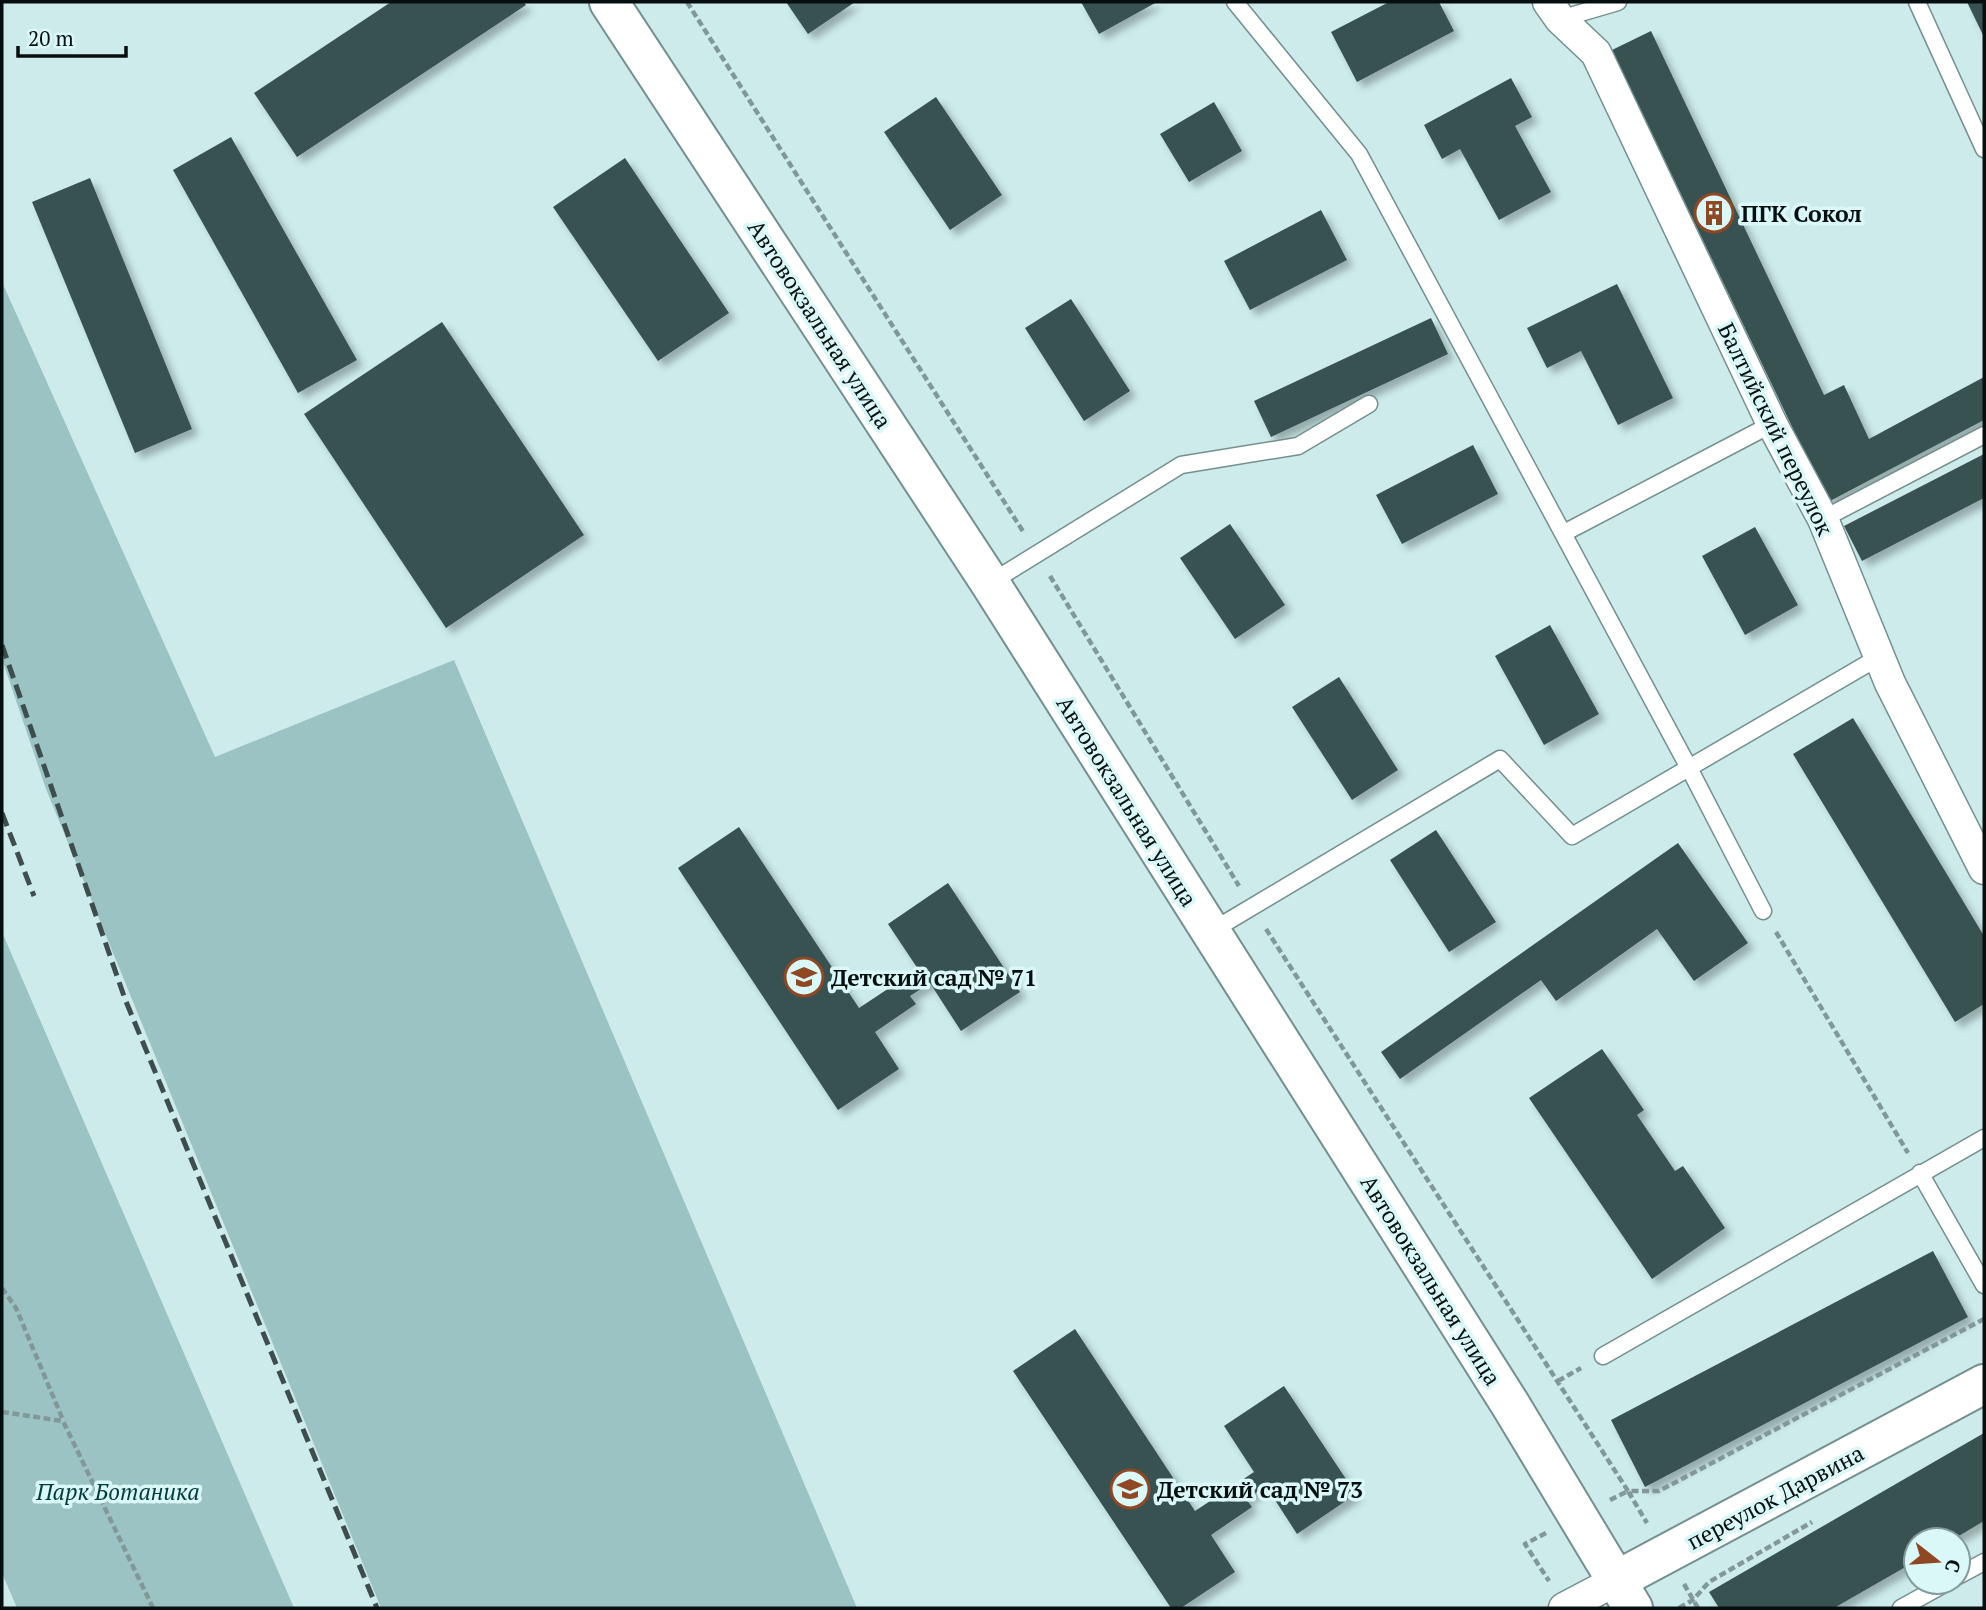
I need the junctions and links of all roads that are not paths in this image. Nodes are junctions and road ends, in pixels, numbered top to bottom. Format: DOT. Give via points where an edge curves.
graph roads {
  1 [pos="609,2"];
  2 [pos="1235,2"];
  3 [pos="1618,2"];
  4 [pos="1917,2"];
  5 [pos="1554,10"];
  6 [pos="1984,149"];
  7 [pos="1368,404"];
  8 [pos="1772,424"];
  9 [pos="1984,435"];
  10 [pos="1823,519"];
  11 [pos="1564,533"];
  12 [pos="990,583"];
  13 [pos="1880,657"];
  14 [pos="1689,768"];
  15 [pos="1984,869"];
  16 [pos="1763,911"];
  17 [pos="1210,932"];
  18 [pos="1984,1138"];
  19 [pos="1920,1173"];
  20 [pos="1984,1285"];
  21 [pos="1603,1356"];
  22 [pos="1984,1384"];
  23 [pos="1625,1594"];
  24 [pos="1923,1596"];
  25 [pos="1564,1608"];
  26 [pos="1901,1608"];
  1 -- 12 [label="street, Автовокзальная улица"];
  2 -- 11 [label="lane" via="1359,154"];
  3 -- 5 [label="lane"];
  4 -- 6 [label="lane"];
  5 -- 8 [label="street, Балтийский переулок" via="1596,53"];
  7 -- 12 [label="lane" via="1298,446 1181,465"];
  8 -- 10 [label="street, Балтийский переулок"];
  8 -- 11 [label="lane"];
  9 -- 10 [label="lane"];
  10 -- 13 [label="street, Балтийский переулок"];
  11 -- 14 [label="lane"];
  12 -- 17 [label="street, Автовокзальная улица"];
  13 -- 14 [label="lane"];
  13 -- 15 [label="street, Балтийский переулок"];
  14 -- 16 [label="lane"];
  14 -- 17 [label="lane" via="1572,836 1500,759"];
  17 -- 23 [label="street, Автовокзальная улица"];
  18 -- 19 [label="lane"];
  19 -- 20 [label="lane"];
  19 -- 21 [label="lane"];
  22 -- 23 [label="street, переулок Дарвина"];
  23 -- 25 [label="street, переулок Дарвина"];
  24 -- 26 [label="lane"];
}
